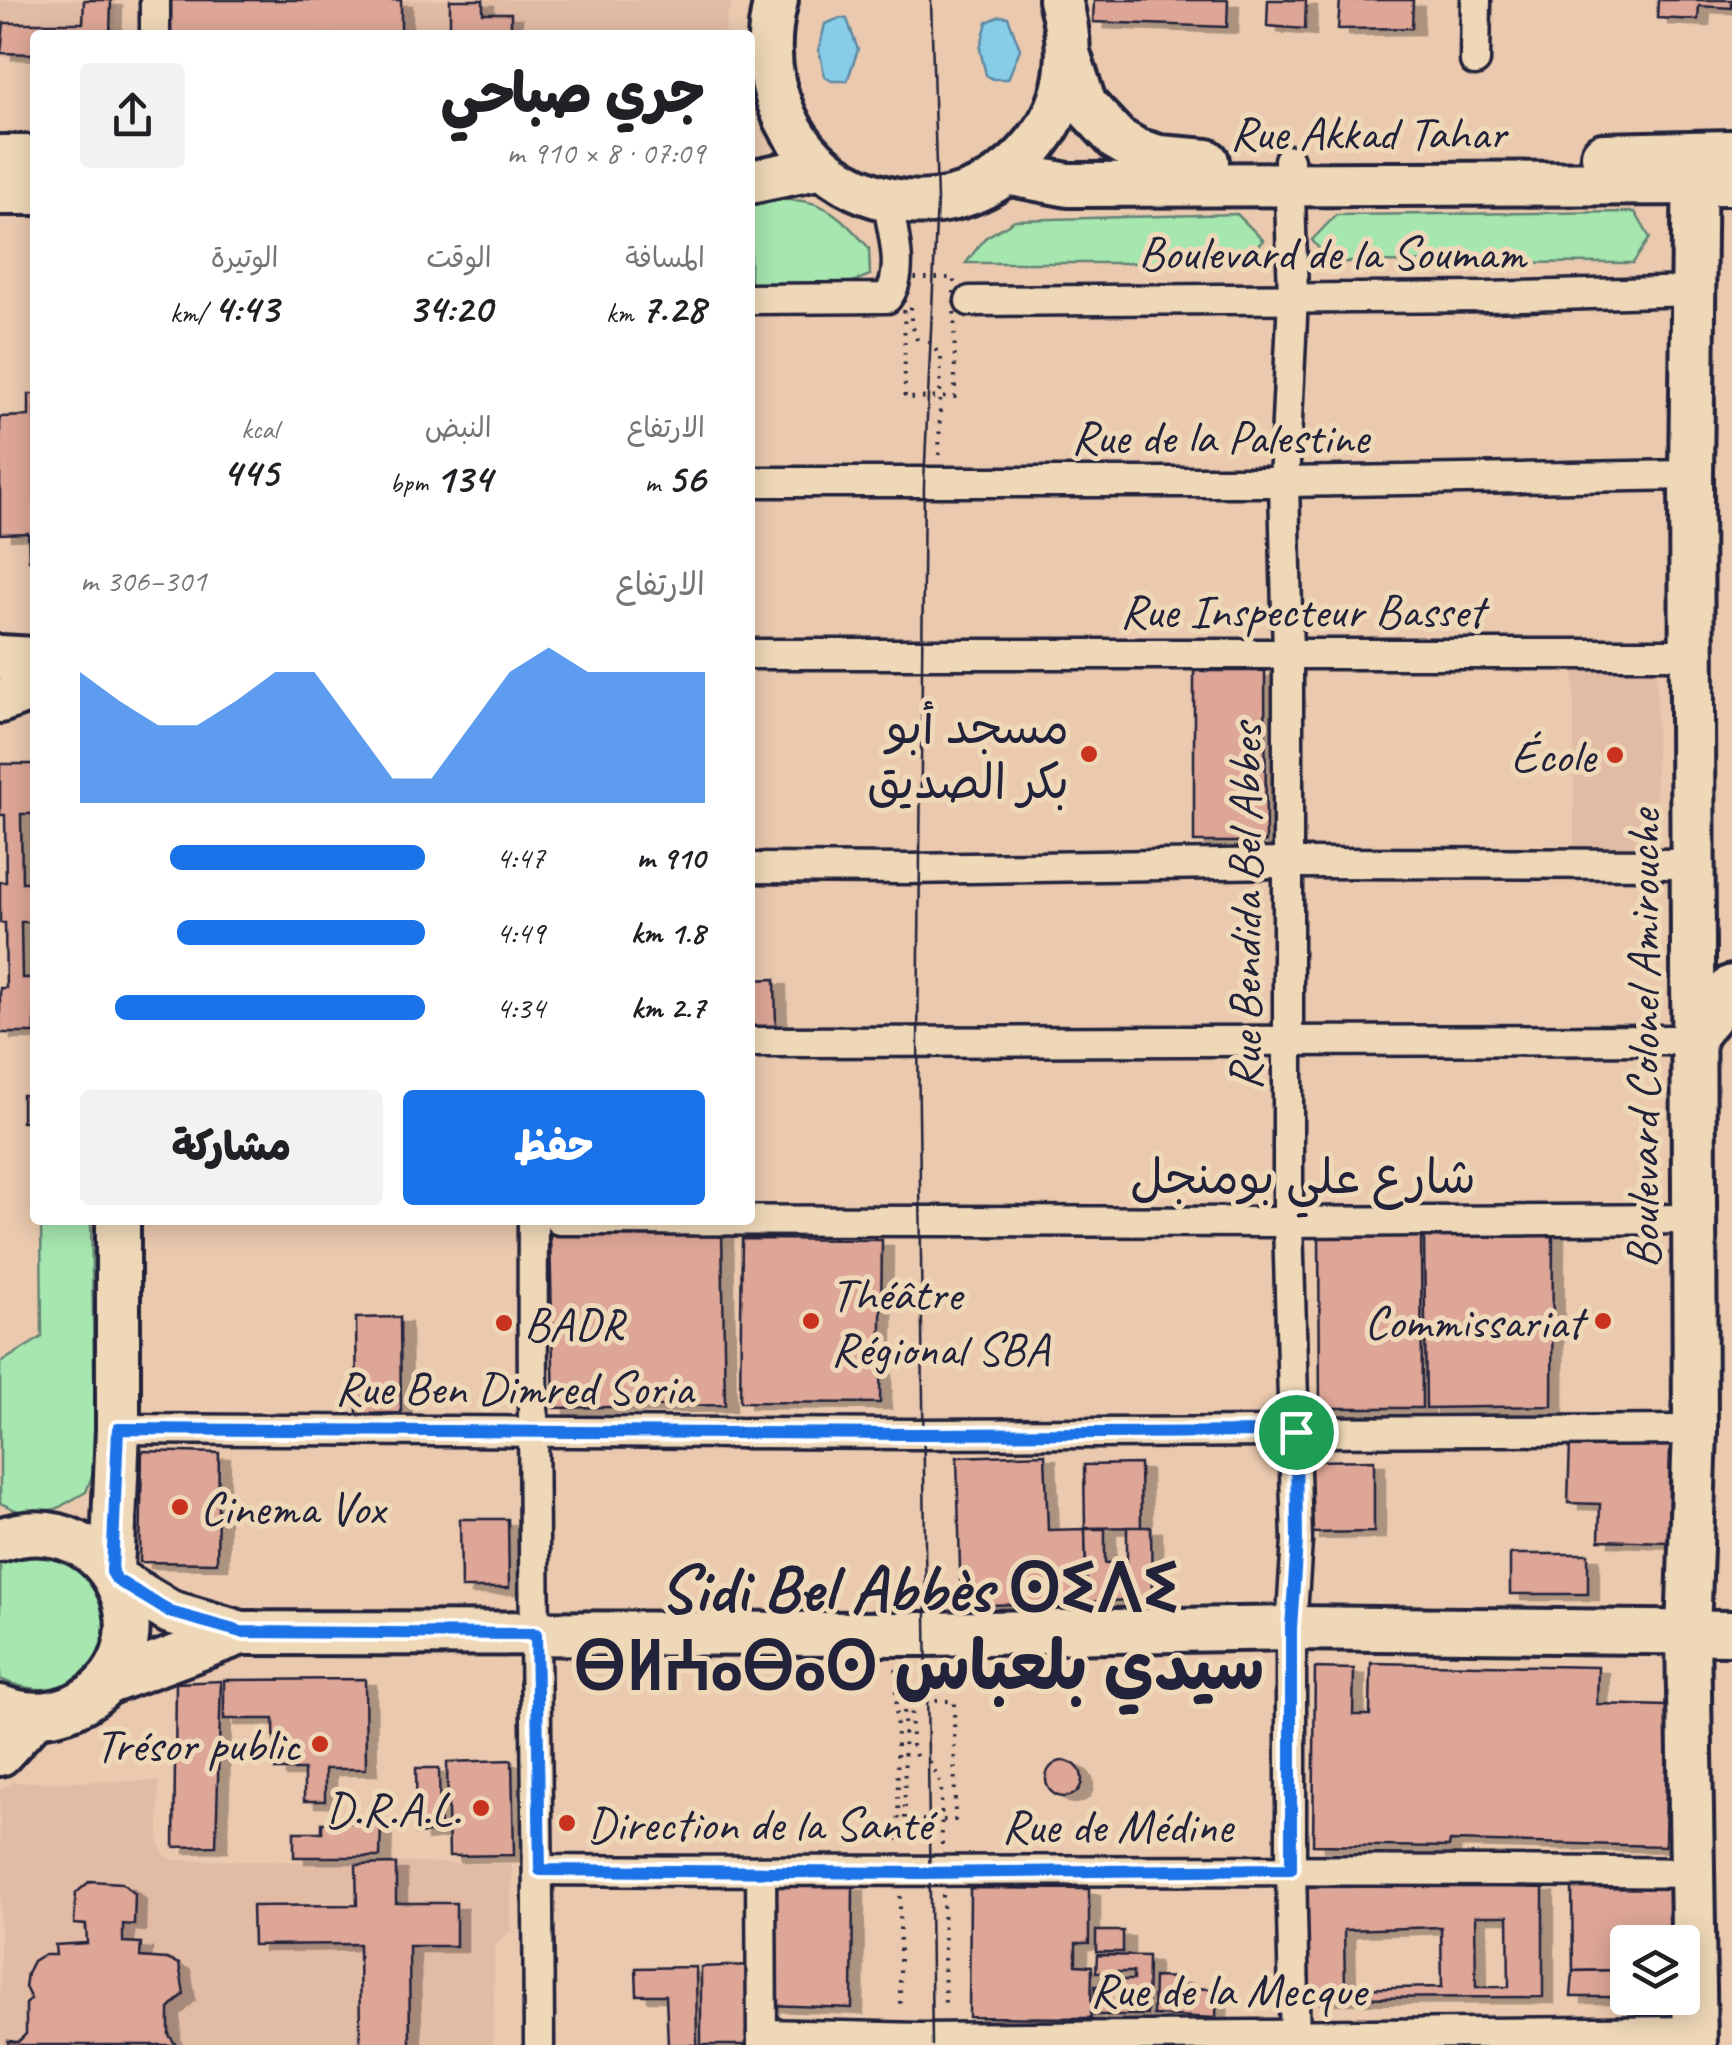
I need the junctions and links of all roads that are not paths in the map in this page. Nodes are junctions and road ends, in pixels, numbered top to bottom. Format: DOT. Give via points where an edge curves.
graph roads {
  1 [pos="156,0"];
  2 [pos="776,0"];
  3 [pos="1060,0"];
  4 [pos="1476,0"];
  5 [pos="155,30"];
  6 [pos="1069,56"];
  7 [pos="1475,61"];
  8 [pos="759,62"];
  9 [pos="0,157"];
  10 [pos="30,157"];
  11 [pos="822,167"];
  12 [pos="1713,168"];
  13 [pos="1006,173"];
  14 [pos="1289,173"];
  15 [pos="755,181"];
  16 [pos="0,193"];
  17 [pos="30,193"];
  18 [pos="887,198"];
  19 [pos="1694,291"];
  20 [pos="1294,297"];
  21 [pos="755,299"];
  22 [pos="970,300"];
  23 [pos="1691,475"];
  24 [pos="755,482"];
  25 [pos="1284,482"];
  26 [pos="755,654"];
  27 [pos="1692,654"];
  28 [pos="1288,656"];
  29 [pos="0,657"];
  30 [pos="30,659"];
  31 [pos="30,690"];
  32 [pos="0,700"];
  33 [pos="1288,863"];
  34 [pos="1694,864"];
  35 [pos="755,868"];
  36 [pos="1732,888"];
  37 [pos="1732,988"];
  38 [pos="1695,1038"];
  39 [pos="1290,1040"];
  40 [pos="755,1042"];
  41 [pos="1695,1219"];
  42 [pos="755,1221"];
  43 [pos="1288,1222"];
  44 [pos="118,1225"];
  45 [pos="533,1225"];
  46 [pos="118,1429"];
  47 [pos="1695,1430"];
  48 [pos="532,1432"];
  49 [pos="1296,1432"];
  50 [pos="0,1540"];
  51 [pos="114,1576"];
  52 [pos="1291,1628"];
  53 [pos="241,1632"];
  54 [pos="1732,1633"];
  55 [pos="536,1634"];
  56 [pos="1688,1634"];
  57 [pos="106,1682"];
  58 [pos="18,1711"];
  59 [pos="0,1754"];
  60 [pos="1291,1869"];
  61 [pos="540,1870"];
  62 [pos="761,1872"];
  63 [pos="1694,1873"];
  64 [pos="1696,2038"];
  65 [pos="1295,2039"];
  66 [pos="762,2040"];
  67 [pos="539,2045"];
  1 -- 5 [label="street"];
  2 -- 8 [label="main road"];
  3 -- 6 [label="main road"];
  4 -- 7 [label="street"];
  6 -- 13 [label="main road" via="1051,122"];
  6 -- 14 [label="main road, Rue Akkad Tahar" via="1085,106 1136,150"];
  8 -- 11 [label="main road" via="798,142"];
  9 -- 10 [label="main road"];
  11 -- 15 [label="main road"];
  11 -- 18 [label="main road"];
  12 -- 14 [label="main road, Rue Akkad Tahar"];
  12 -- 19 [label="main road, Boulevard Colonel Amirouche"];
  13 -- 14 [label="main road, Rue Akkad Tahar" via="1068,184"];
  13 -- 18 [label="main road" via="937,200"];
  14 -- 20 [label="street, Rue Bendida Bel Abbes"];
  16 -- 17 [label="main road"];
  18 -- 21 [label="street" via="896,250 887,298"];
  19 -- 20 [label="street, Boulevard de la Soumam"];
  19 -- 23 [label="main road, Boulevard Colonel Amirouche"];
  20 -- 22 [label="street, Boulevard de la Soumam"];
  20 -- 25 [label="street, Rue Bendida Bel Abbes"];
  23 -- 25 [label="street, Rue de la Palestine"];
  23 -- 27 [label="main road, Boulevard Colonel Amirouche"];
  24 -- 25 [label="street, Rue de la Palestine"];
  25 -- 28 [label="street, Rue Bendida Bel Abbes"];
  26 -- 28 [label="street, Rue Inspecteur Basset"];
  27 -- 28 [label="street, Rue Inspecteur Basset"];
  27 -- 34 [label="main road, Boulevard Colonel Amirouche"];
  28 -- 33 [label="street, Rue Bendida Bel Abbes"];
  29 -- 30 [label="main road"];
  31 -- 32 [label="main road"];
  33 -- 34 [label="street"];
  33 -- 35 [label="street"];
  33 -- 39 [label="street, Rue Bendida Bel Abbes"];
  34 -- 36 [label="main road"];
  34 -- 38 [label="main road, Boulevard Colonel Amirouche"];
  37 -- 38 [label="main road"];
  38 -- 39 [label="street"];
  38 -- 41 [label="main road, Boulevard Colonel Amirouche"];
  39 -- 40 [label="street"];
  39 -- 43 [label="street, Rue Bendida Bel Abbes"];
  41 -- 43 [label="street, شارع علي بومنجل"];
  41 -- 47 [label="main road, Boulevard Colonel Amirouche"];
  42 -- 43 [label="street, شارع علي بومنجل"];
  43 -- 49 [label="street, Rue Bendida Bel Abbes"];
  44 -- 46 [label="main road"];
  45 -- 48 [label="street"];
  46 -- 48 [label="street, Rue Ben Dimred Soria"];
  46 -- 51 [label="main road"];
  47 -- 49 [label="street, Rue Ben Dimred Soria"];
  47 -- 56 [label="main road, Boulevard Colonel Amirouche"];
  48 -- 49 [label="street, Rue Ben Dimred Soria"];
  48 -- 55 [label="street"];
  49 -- 52 [label="street, Rue Bendida Bel Abbes"];
  50 -- 51 [label="main road" via="36,1532 70,1538"];
  51 -- 53 [label="main road" via="170,1612"];
  51 -- 57 [label="main road" via="128,1633"];
  52 -- 55 [label="main road"];
  52 -- 56 [label="main road"];
  52 -- 60 [label="street, Rue Bendida Bel Abbes"];
  53 -- 55 [label="main road"];
  53 -- 57 [label="main road"];
  54 -- 56 [label="main road"];
  55 -- 61 [label="street"];
  56 -- 63 [label="main road, Boulevard Colonel Amirouche"];
  57 -- 58 [label="main road" via="74,1706"];
  58 -- 59 [label="main road"];
  60 -- 62 [label="street, Rue de Médine"];
  60 -- 63 [label="street, Rue de Médine"];
  60 -- 65 [label="street, Rue Bendida Bel Abbes"];
  61 -- 62 [label="street, Rue de Médine"];
  61 -- 67 [label="street"];
  62 -- 66 [label="street"];
  63 -- 64 [label="main road, Boulevard Colonel Amirouche"];
  64 -- 65 [label="street, Rue de la Mecque"];
  65 -- 66 [label="street, Rue de la Mecque"];
}
